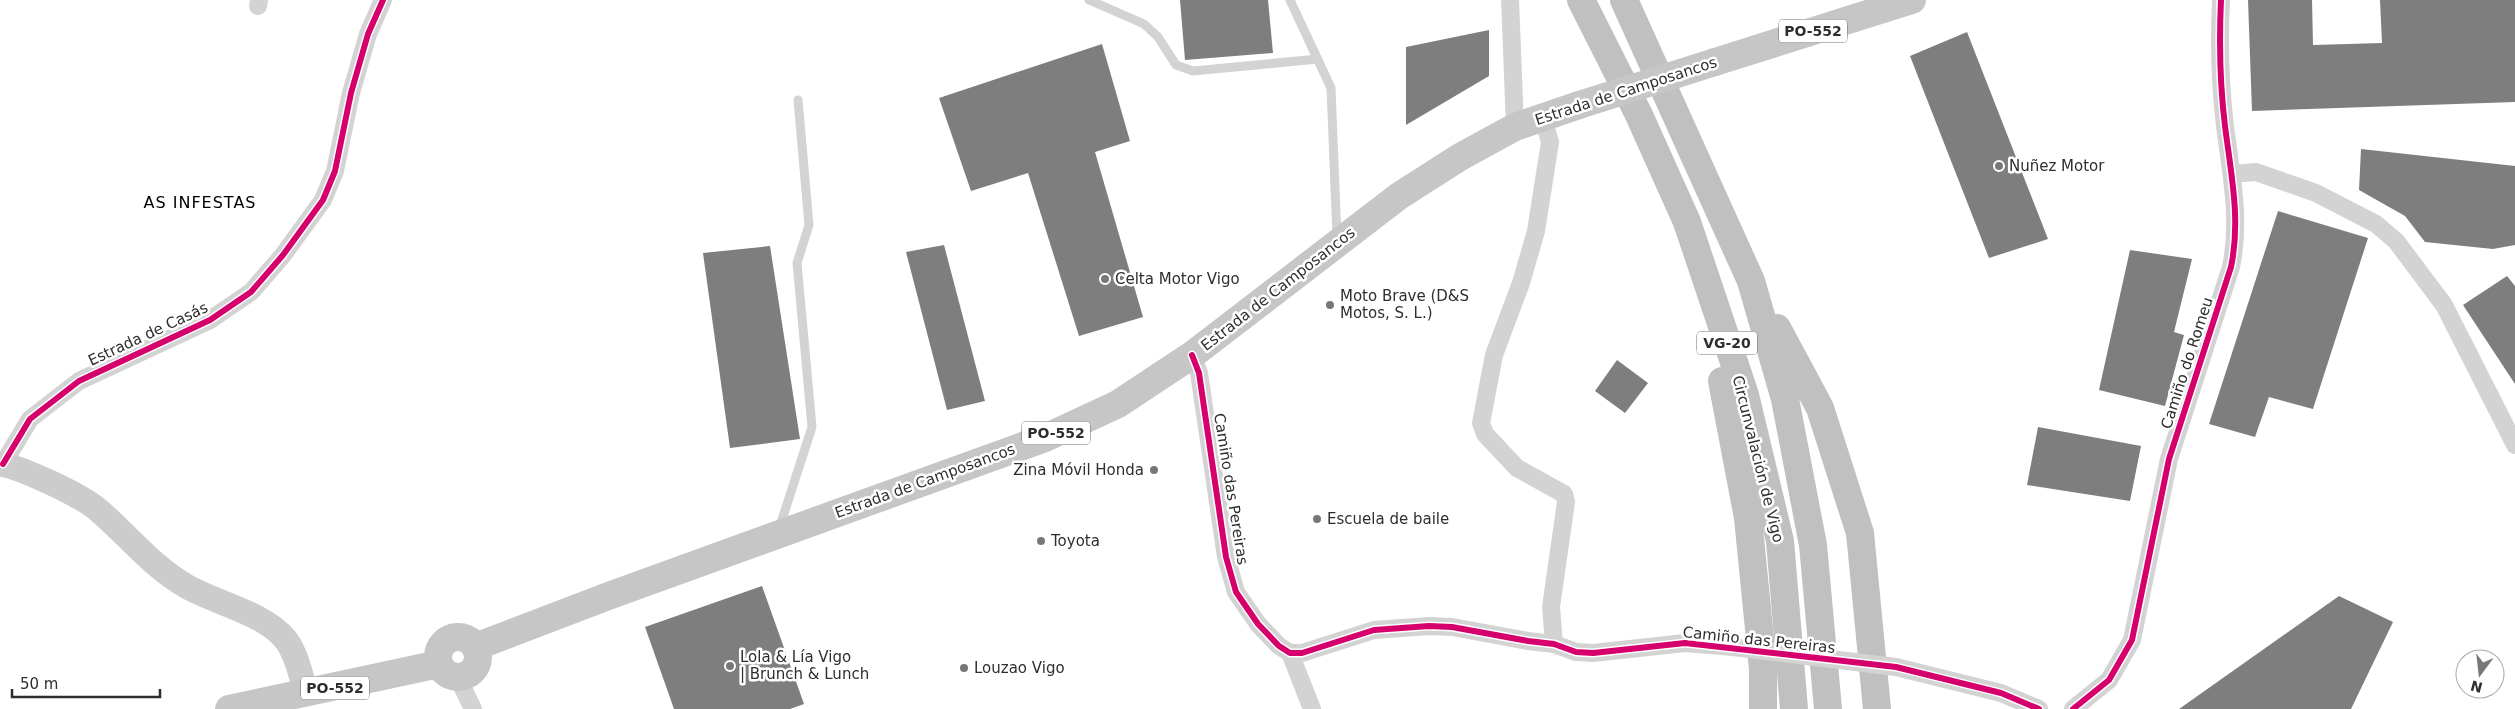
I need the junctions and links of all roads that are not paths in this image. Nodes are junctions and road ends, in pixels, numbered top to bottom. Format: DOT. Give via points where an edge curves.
graph roads {
  1 [pos="382,0"];
  2 [pos="1089,0"];
  3 [pos="1290,0"];
  4 [pos="1510,0"];
  5 [pos="1581,0"];
  6 [pos="1624,0"];
  7 [pos="1912,0"];
  8 [pos="2221,0"];
  9 [pos="1318,59"];
  10 [pos="798,100"];
  11 [pos="1543,118"];
  12 [pos="1515,128"];
  13 [pos="2232,174"];
  14 [pos="1686,222"];
  15 [pos="1337,243"];
  16 [pos="1752,281"];
  17 [pos="1192,355"];
  18 [pos="2515,445"];
  19 [pos="2,464"];
  20 [pos="777,534"];
  21 [pos="1554,644"];
  22 [pos="1290,652"];
  23 [pos="448,670"];
  24 [pos="306,694"];
  25 [pos="237,708"];
  26 [pos="473,709"];
  27 [pos="1312,709"];
  28 [pos="1763,709"];
  29 [pos="1794,709"];
  30 [pos="1828,709"];
  31 [pos="1877,709"];
  32 [pos="2039,709"];
  33 [pos="2073,709"];
  1 -- 19 [label="street, Estrada de Casás" via="368,34 351,93 335,171 324,200 282,255 251,292 210,320 79,381 30,419"];
  2 -- 9 [label="lane" via="1144,24 1158,37 1176,66 1193,71"];
  3 -- 9 [label="lane"];
  4 -- 12 [label="street"];
  5 -- 14 [label="highway, Circunvalación de Vigo / VG-20"];
  6 -- 16 [label="highway, VG-20"];
  7 -- 11 [label="main road, Estrada de Camposancos / PO-552, bridge"];
  8 -- 13 [label="street, Camiño do Romeu" via="2221,75"];
  9 -- 15 [label="lane" via="1331,88"];
  10 -- 20 [label="lane" via="809,226 797,263 812,427"];
  11 -- 12 [label="main road, Estrada de Camposancos / PO-552"];
  11 -- 21 [label="street" via="1550,142 1538,223 1521,283 1494,355 1481,423 1485,434 1517,468 1564,494 1566,502 1551,607"];
  12 -- 15 [label="main road, Estrada de Camposancos / PO-552" via="1445,166"];
  13 -- 18 [label="street" via="2256,172 2316,193 2376,224 2396,241 2444,305"];
  13 -- 33 [label="street, Camiño do Romeu" via="2236,244 2169,459 2132,640 2109,680"];
  14 -- 28 [label="highway" via="1685,253 1726,394 1748,518 1763,669"];
  14 -- 29 [label="highway, Circunvalación de Vigo / VG-20" via="1745,395 1780,541"];
  15 -- 17 [label="main road, Estrada de Camposancos / PO-552"];
  16 -- 30 [label="highway, VG-20" via="1786,398 1813,545"];
  16 -- 31 [label="highway" via="1820,408 1860,533"];
  17 -- 20 [label="main road, Estrada de Camposancos / PO-552" via="1118,404 1045,438"];
  17 -- 22 [label="street, Camiño das Pereiras" via="1199,373 1226,557 1236,592 1258,624 1279,646"];
  19 -- 24 [label="street" via="43,480 96,508 158,568 188,587 263,621 286,640"];
  20 -- 23 [label="main road, Estrada de Camposancos / PO-552" via="475,647 477,659 468,674"];
  21 -- 22 [label="street, Camiño das Pereiras" via="1429,626 1374,630 1302,653"];
  21 -- 32 [label="street, Camiño das Pereiras, bridge" via="1576,652 1593,653 1685,643 1896,667 2001,693"];
  22 -- 27 [label="street"];
  23 -- 24 [label="main road, Estrada de Camposancos / PO-552"];
  23 -- 26 [label="street"];
  24 -- 25 [label="main road, Estrada de Camposancos / PO-552"];
}
